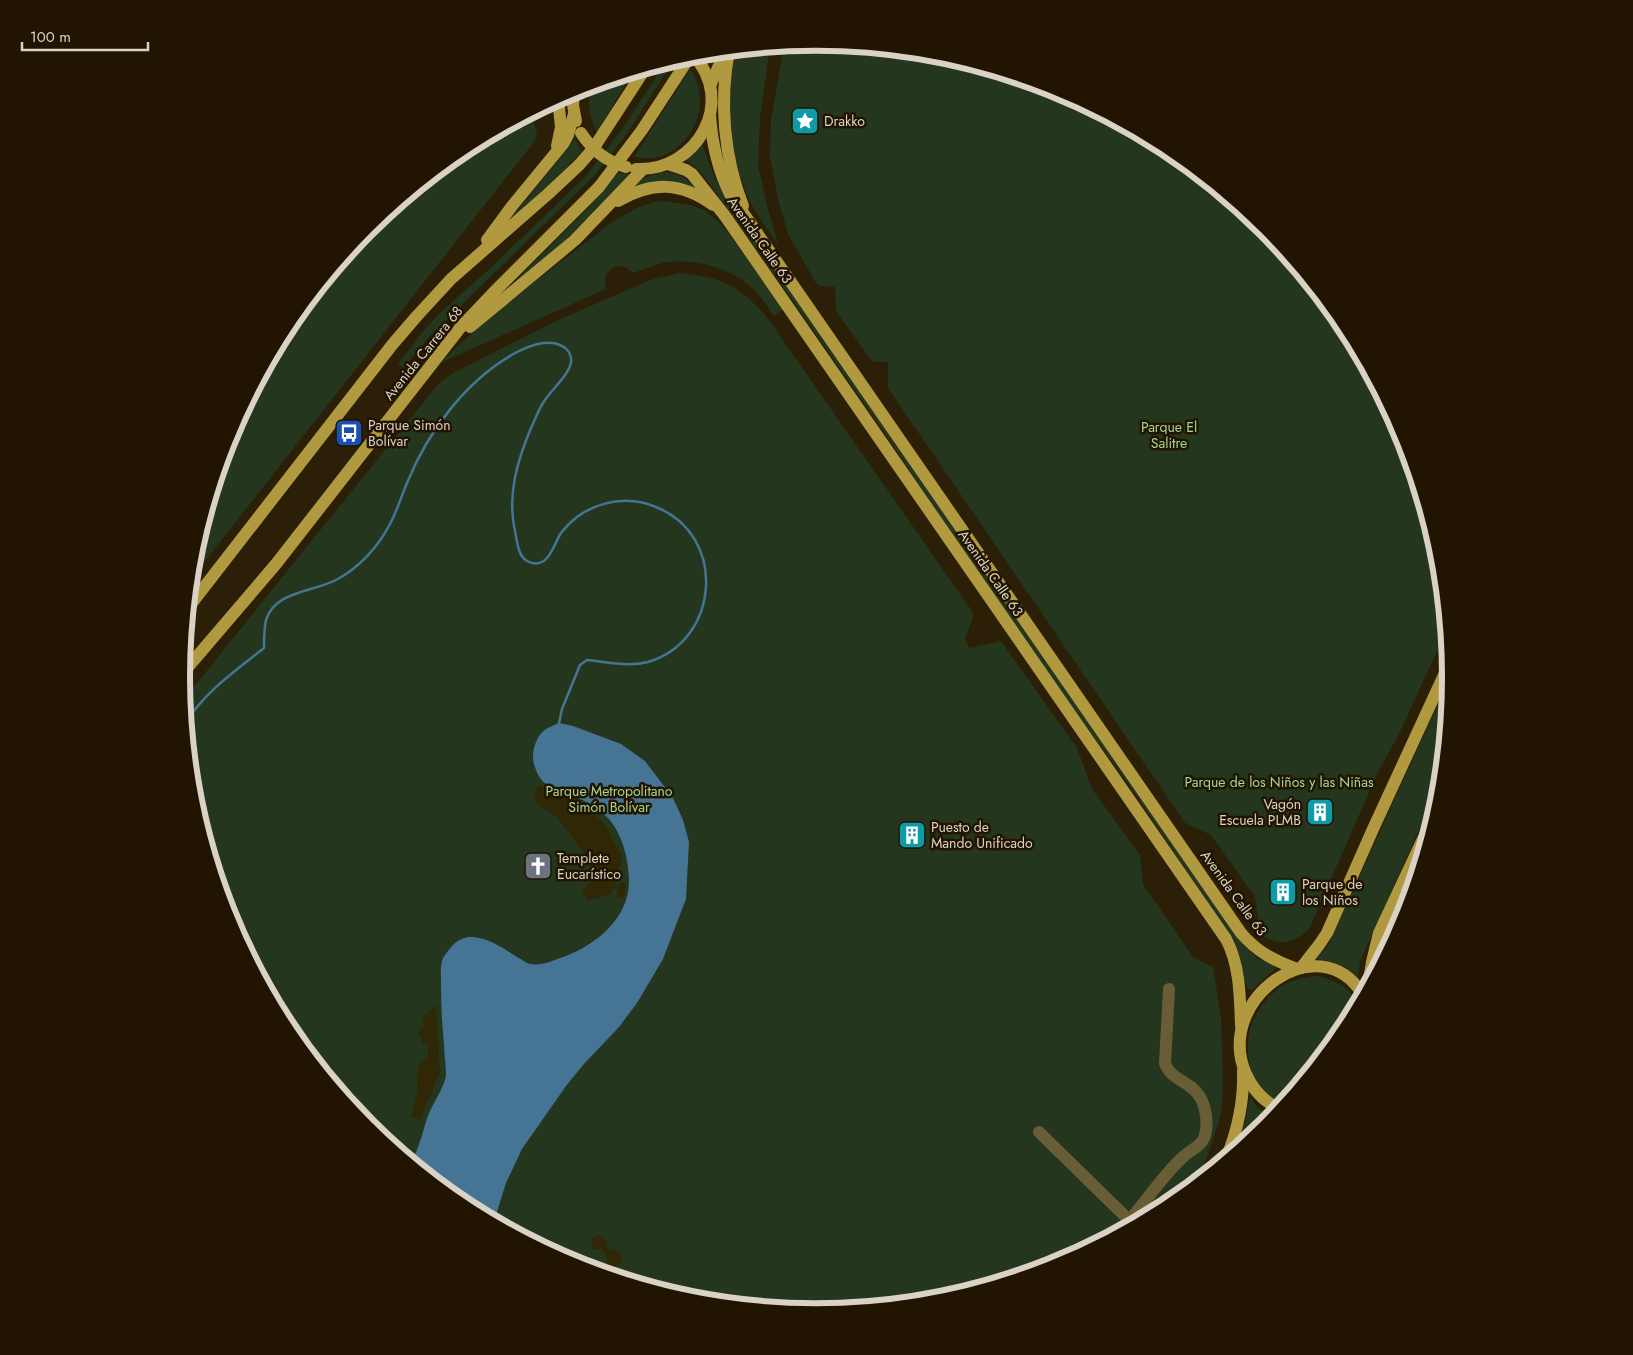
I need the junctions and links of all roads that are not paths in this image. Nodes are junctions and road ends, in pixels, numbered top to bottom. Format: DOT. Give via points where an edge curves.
graph roads {
  1 [pos="728,58"];
  2 [pos="722,59"];
  3 [pos="698,62"];
  4 [pos="689,64"];
  5 [pos="639,77"];
  6 [pos="710,86"];
  7 [pos="573,101"];
  8 [pos="559,107"];
  9 [pos="574,114"];
  10 [pos="710,115"];
  11 [pos="552,158"];
  12 [pos="668,164"];
  13 [pos="644,169"];
  14 [pos="608,207"];
  15 [pos="725,216"];
  16 [pos="751,224"];
  17 [pos="472,260"];
  18 [pos="445,347"];
  19 [pos="938,494"];
  20 [pos="924,503"];
  21 [pos="196,598"];
  22 [pos="191,664"];
  23 [pos="1443,677"];
  24 [pos="1418,850"];
  25 [pos="1371,967"];
  26 [pos="1299,968"];
  27 [pos="1169,989"];
  28 [pos="1360,989"];
  29 [pos="1241,1026"];
  30 [pos="1242,1066"];
  31 [pos="1273,1105"];
  32 [pos="1038,1132"];
  33 [pos="1230,1147"];
  34 [pos="1135,1217"];
  35 [pos="1129,1220"];
  1 -- 16 [label="main road" via="725,131 734,179"];
  2 -- 6 [label="main road"];
  3 -- 6 [label="main road"];
  4 -- 18 [label="main road, Avenida Carrera 68" via="599,188 484,302"];
  5 -- 17 [label="main road, Avenida Carrera 68" via="593,149 579,165"];
  6 -- 10 [label="main road, Avenida Calle 63"];
  7 -- 9 [label="main road"];
  8 -- 11 [label="main road" via="561,127"];
  9 -- 11 [label="main road" via="568,135"];
  9 -- 13 [label="main road, bridge" via="581,133 600,155 626,168"];
  10 -- 12 [label="main road" via="695,145"];
  10 -- 16 [label="main road, Avenida Calle 63" via="713,146 724,181"];
  11 -- 17 [label="main road"];
  12 -- 13 [label="main road"];
  12 -- 15 [label="main road, Avenida Calle 63" via="692,174"];
  13 -- 14 [label="main road"];
  14 -- 15 [label="main road" via="632,193 652,187 671,187 697,195"];
  14 -- 18 [label="main road" via="562,251"];
  15 -- 20 [label="main road, Avenida Calle 63"];
  16 -- 19 [label="main road, Avenida Calle 63"];
  17 -- 21 [label="main road, Avenida Carrera 68" via="392,344"];
  18 -- 22 [label="main road, Avenida Carrera 68" via="276,564"];
  19 -- 20 [label="main road"];
  19 -- 26 [label="main road, Avenida Calle 63" via="1241,933 1265,955"];
  20 -- 29 [label="main road, Avenida Calle 63" via="1226,938 1237,972"];
  23 -- 26 [label="main road" via="1327,932"];
  24 -- 25 [label="main road" via="1379,933"];
  26 -- 28 [label="main road" via="1326,968 1339,972"];
  26 -- 29 [label="main road" via="1277,978 1267,987 1253,1003"];
  27 -- 34 [label="street" via="1165,1063 1170,1073 1192,1087 1201,1098 1206,1115 1206,1133 1203,1141 1178,1162"];
  29 -- 30 [label="main road, Avenida Calle 63"];
  30 -- 31 [label="main road" via="1257,1093"];
  30 -- 33 [label="main road, Avenida Calle 63" via="1243,1091"];
  32 -- 35 [label="street"];
}
